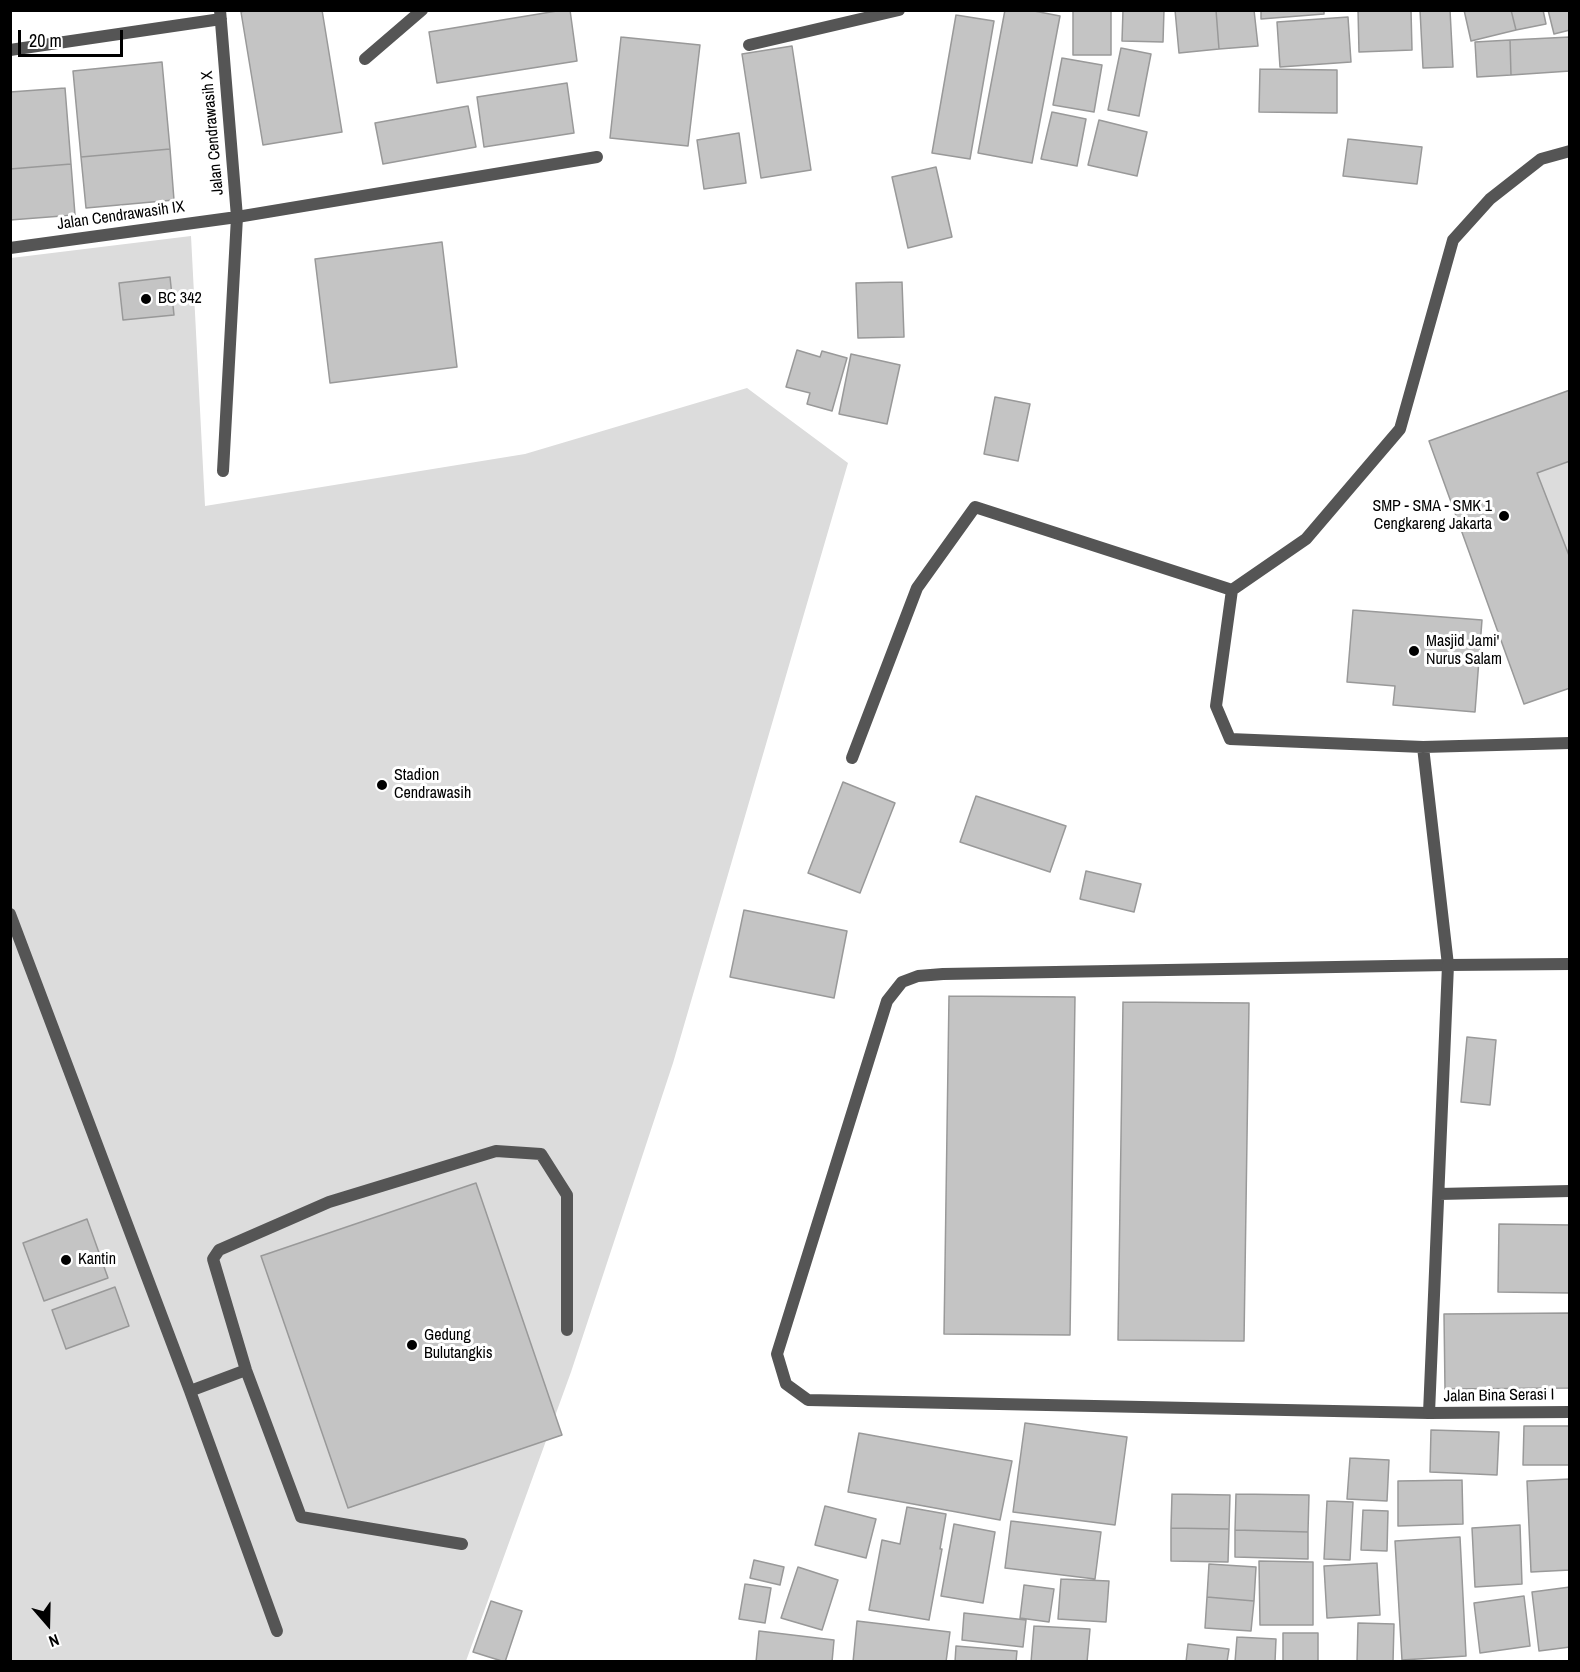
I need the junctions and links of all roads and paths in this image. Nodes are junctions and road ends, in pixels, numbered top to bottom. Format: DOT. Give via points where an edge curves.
graph roads {
  1 [pos="422,10"];
  2 [pos="899,10"];
  3 [pos="220,15"];
  4 [pos="750,45"];
  5 [pos="10,50"];
  6 [pos="365,59"];
  7 [pos="1569,151"];
  8 [pos="597,157"];
  9 [pos="237,217"];
  10 [pos="10,248"];
  11 [pos="223,471"];
  12 [pos="1232,590"];
  13 [pos="1569,743"];
  14 [pos="1423,747"];
  15 [pos="852,758"];
  16 [pos="10,914"];
  17 [pos="1569,964"];
  18 [pos="1448,965"];
  19 [pos="1569,1191"];
  20 [pos="1438,1194"];
  21 [pos="567,1330"];
  22 [pos="246,1370"];
  23 [pos="190,1391"];
  24 [pos="1569,1412"];
  25 [pos="1429,1413"];
  26 [pos="462,1544"];
  27 [pos="277,1631"];
  1 -- 6 [label="street"];
  2 -- 4 [label="street"];
  3 -- 5 [label="street"];
  3 -- 9 [label="street, Jalan Cendrawasih X"];
  7 -- 12 [label="street" via="1542,159 1490,199 1453,240 1400,429 1306,539"];
  8 -- 9 [label="street, Jalan Cendrawasih IX"];
  9 -- 10 [label="street, Jalan Cendrawasih IX"];
  9 -- 11 [label="street, Jalan Cendrawasih X"];
  12 -- 14 [label="street" via="1216,706 1230,739"];
  12 -- 15 [label="street" via="975,507 917,588"];
  13 -- 14 [label="street"];
  14 -- 18 [label="street"];
  16 -- 23 [label="street"];
  17 -- 18 [label="street, Jalan Bina Serasi I"];
  18 -- 20 [label="street"];
  18 -- 25 [label="street, Jalan Bina Serasi I" via="943,974 902,982 887,1001 777,1354 786,1384 808,1400"];
  19 -- 20 [label="street"];
  20 -- 25 [label="street"];
  21 -- 22 [label="street" via="567,1195 541,1154 496,1151 329,1202 219,1250 213,1259"];
  22 -- 23 [label="street"];
  22 -- 26 [label="street" via="301,1517"];
  23 -- 27 [label="street"];
  24 -- 25 [label="street, Jalan Bina Serasi I"];
}
